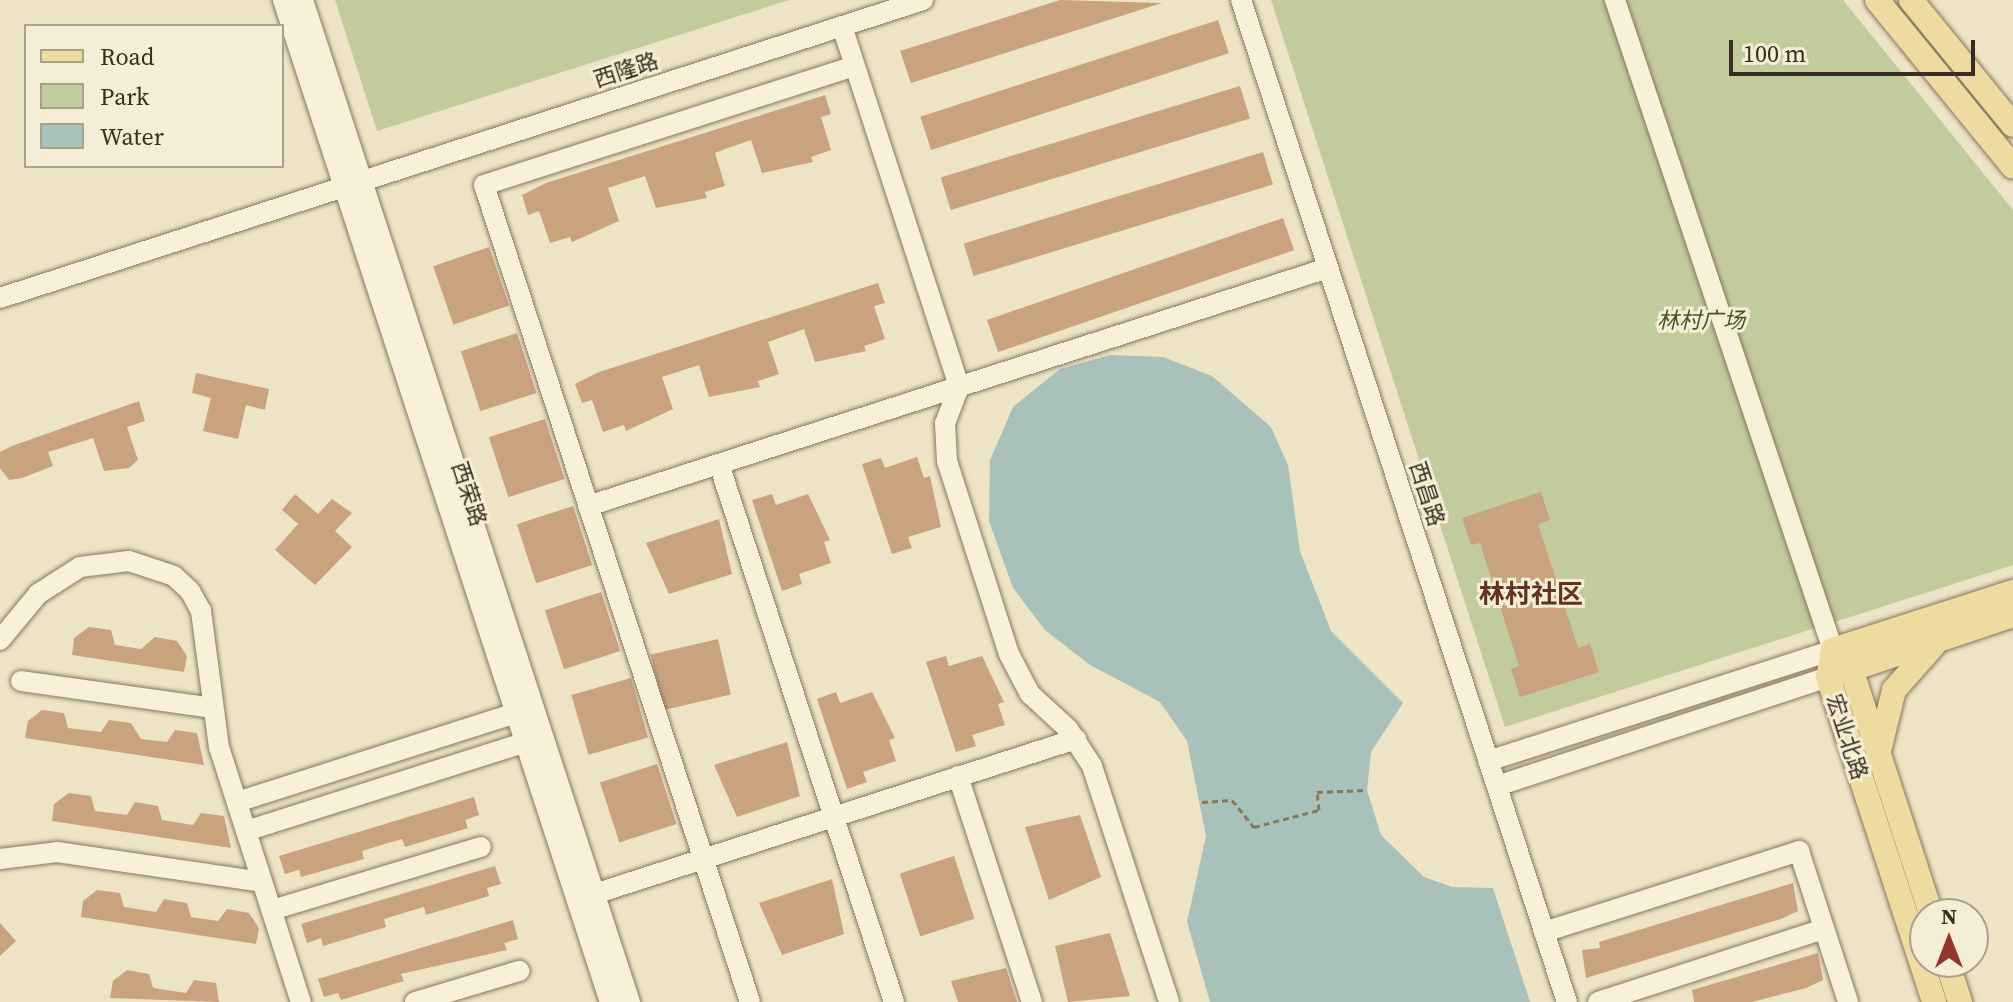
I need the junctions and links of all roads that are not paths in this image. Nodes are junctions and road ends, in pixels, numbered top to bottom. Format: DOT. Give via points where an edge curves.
graph roads {
  1 [pos="283,0"];
  2 [pos="303,0"];
  3 [pos="923,0"];
  4 [pos="1241,0"];
  5 [pos="1615,0"];
  6 [pos="1877,0"];
  7 [pos="1911,0"];
  8 [pos="842,26"];
  9 [pos="854,66"];
  10 [pos="2013,125"];
  11 [pos="2013,167"];
  12 [pos="353,184"];
  13 [pos="1328,268"];
  14 [pos="0,298"];
  15 [pos="959,387"];
  16 [pos="719,464"];
  17 [pos="588,506"];
  18 [pos="2013,592"];
  19 [pos="2013,615"];
  20 [pos="1963,631"];
  21 [pos="0,640"];
  22 [pos="1833,650"];
  23 [pos="1851,669"];
  24 [pos="1828,677"];
  25 [pos="21,681"];
  26 [pos="212,708"];
  27 [pos="525,710"];
  28 [pos="534,739"];
  29 [pos="1076,739"];
  30 [pos="1488,761"];
  31 [pos="1882,765"];
  32 [pos="958,776"];
  33 [pos="1497,786"];
  34 [pos="237,802"];
  35 [pos="834,817"];
  36 [pos="246,831"];
  37 [pos="481,847"];
  38 [pos="703,858"];
  39 [pos="0,859"];
  40 [pos="262,882"];
  41 [pos="586,896"];
  42 [pos="1926,898"];
  43 [pos="272,910"];
  44 [pos="1824,929"];
  45 [pos="1544,932"];
  46 [pos="519,971"];
  47 [pos="1952,978"];
  48 [pos="301,1002"];
  49 [pos="415,1002"];
  50 [pos="610,1002"];
  51 [pos="630,1002"];
  52 [pos="750,1002"];
  53 [pos="894,1002"];
  54 [pos="1032,1002"];
  55 [pos="1169,1002"];
  56 [pos="1567,1002"];
  57 [pos="1598,1002"];
  58 [pos="1848,1002"];
  59 [pos="1934,1002"];
  60 [pos="1960,1002"];
  1 -- 12 [label="street, 西荣路"];
  2 -- 12 [label="street, 西荣路"];
  3 -- 8 [label="street, 西隆路"];
  4 -- 13 [label="street, 西昌路"];
  5 -- 22 [label="street"];
  6 -- 11 [label="main road"];
  7 -- 10 [label="main road"];
  8 -- 9 [label="street"];
  8 -- 12 [label="street, 西隆路"];
  9 -- 15 [label="street"];
  9 -- 17 [label="street" via="484,185"];
  12 -- 14 [label="street, 西隆路"];
  12 -- 27 [label="street, 西荣路"];
  13 -- 15 [label="street"];
  13 -- 30 [label="street, 西昌路"];
  15 -- 16 [label="street"];
  15 -- 29 [label="street" via="945,449 1009,654 1030,694"];
  16 -- 17 [label="street"];
  16 -- 35 [label="street"];
  17 -- 38 [label="street"];
  18 -- 22 [label="main road"];
  19 -- 20 [label="main road"];
  20 -- 23 [label="main road"];
  20 -- 31 [label="main road" via="1922,654 1902,677 1883,719"];
  21 -- 26 [label="street" via="38,594 80,567 129,561 153,567 182,584 201,611"];
  22 -- 23 [label="main road, 宏业北路"];
  22 -- 24 [label="main road, 宏业北路"];
  22 -- 30 [label="street"];
  23 -- 24 [label="main road"];
  23 -- 31 [label="main road, 宏业北路"];
  24 -- 33 [label="street"];
  24 -- 59 [label="main road, 宏业北路"];
  25 -- 26 [label="street"];
  26 -- 34 [label="street"];
  27 -- 28 [label="street, 西荣路"];
  27 -- 34 [label="street"];
  28 -- 36 [label="street"];
  28 -- 41 [label="street, 西荣路"];
  29 -- 32 [label="street"];
  29 -- 55 [label="street" via="1092,766"];
  30 -- 33 [label="street, 西昌路"];
  31 -- 42 [label="main road, 宏业北路"];
  32 -- 35 [label="street"];
  32 -- 54 [label="street"];
  33 -- 45 [label="street, 西昌路"];
  34 -- 36 [label="street"];
  35 -- 38 [label="street"];
  35 -- 53 [label="street"];
  36 -- 40 [label="street"];
  37 -- 43 [label="street"];
  38 -- 41 [label="street"];
  38 -- 52 [label="street"];
  39 -- 40 [label="street" via="57,852"];
  40 -- 43 [label="street"];
  41 -- 50 [label="street, 西荣路"];
  41 -- 51 [label="street, 西荣路"];
  43 -- 48 [label="street"];
  44 -- 45 [label="street" via="1799,851"];
  44 -- 57 [label="street"];
  44 -- 58 [label="street"];
  45 -- 56 [label="street, 西昌路"];
  46 -- 49 [label="street"];
  47 -- 60 [label="main road"];
}
